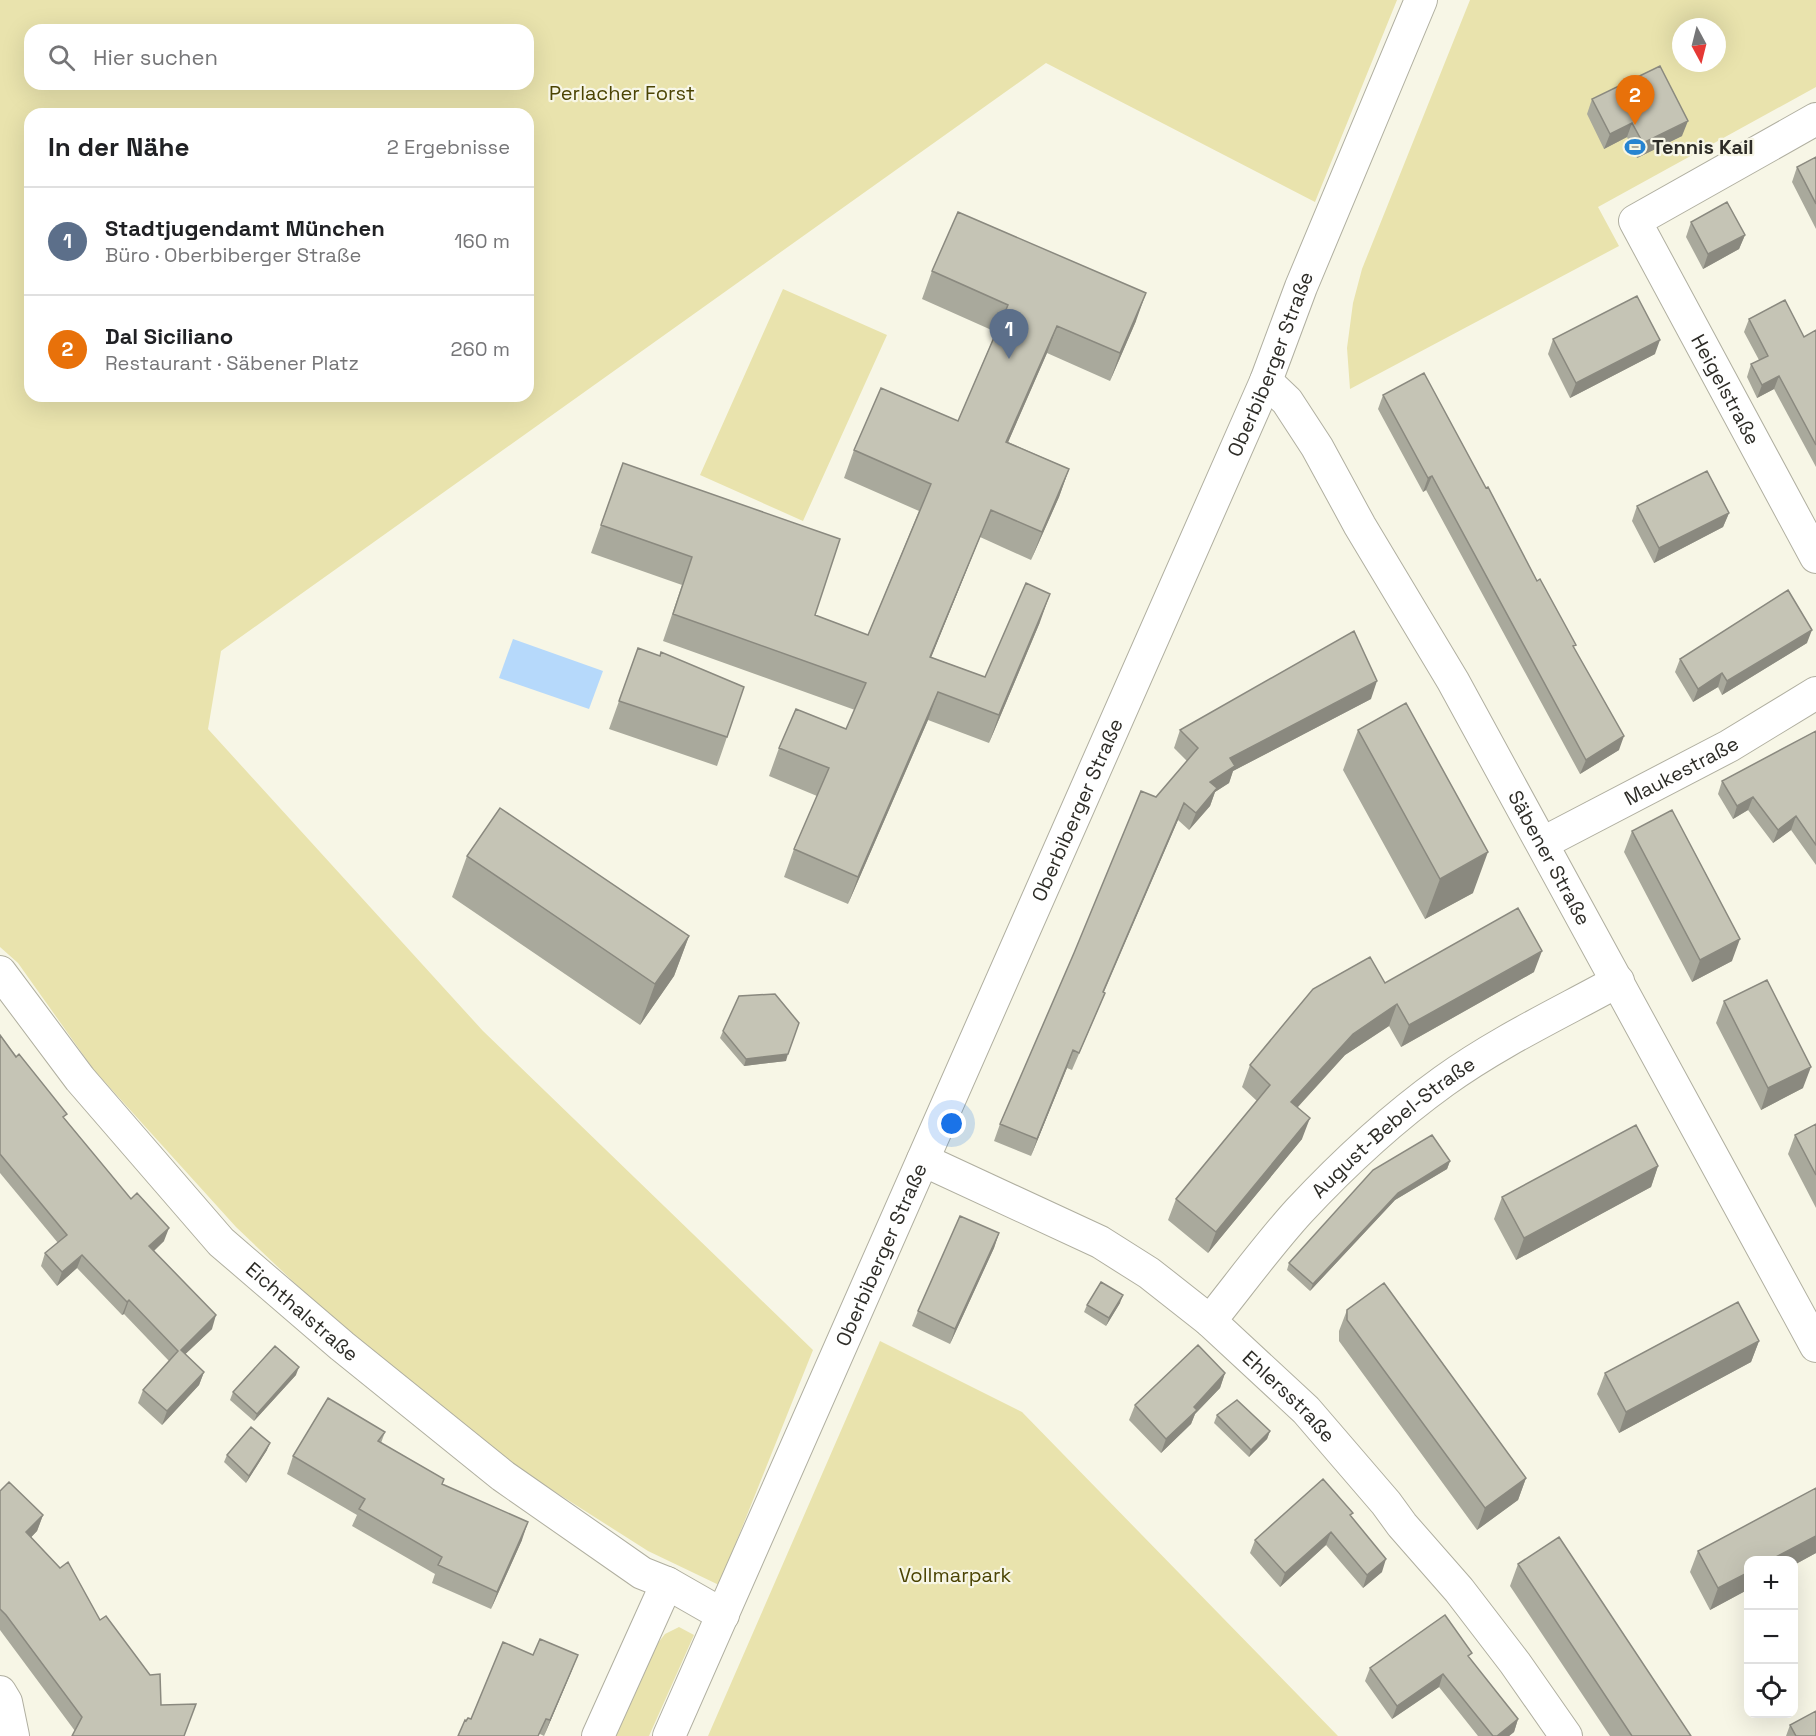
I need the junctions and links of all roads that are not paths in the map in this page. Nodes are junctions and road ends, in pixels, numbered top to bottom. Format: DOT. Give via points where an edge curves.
graph roads {
  1 [pos="1421,0"];
  2 [pos="1816,119"];
  3 [pos="1266,381"];
  4 [pos="1816,557"];
  5 [pos="1816,693"];
  6 [pos="1543,843"];
  7 [pos="0,972"];
  8 [pos="1618,981"];
  9 [pos="923,1160"];
  10 [pos="1210,1321"];
  11 [pos="1816,1347"];
  12 [pos="667,1583"];
  13 [pos="723,1615"];
  14 [pos="0,1692"];
  15 [pos="13,1736"];
  16 [pos="598,1736"];
  17 [pos="669,1736"];
  18 [pos="1566,1736"];
  1 -- 3 [label="street, Oberbiberger Straße"];
  2 -- 4 [label="street, Heigelstraße" via="1635,221"];
  3 -- 6 [label="street, Säbener Straße" via="1287,401 1317,447"];
  3 -- 9 [label="street, Oberbiberger Straße"];
  5 -- 6 [label="street, Maukestraße" via="1729,746"];
  6 -- 8 [label="street, Säbener Straße"];
  7 -- 12 [label="street, Eichthalstraße" via="80,1080 221,1242 503,1476 642,1573"];
  8 -- 10 [label="street, August-Bebel-Straße" via="1503,1044 1409,1108 1299,1212"];
  8 -- 11 [label="street, Säbener Straße"];
  9 -- 10 [label="street, Ehlersstraße" via="1100,1242 1149,1273"];
  9 -- 13 [label="street, Oberbiberger Straße"];
  10 -- 18 [label="street, Ehlersstraße" via="1306,1410 1386,1503 1459,1590"];
  12 -- 13 [label="street"];
  12 -- 16 [label="street"];
  13 -- 17 [label="street, Oberbiberger Straße"];
  14 -- 15 [label="street"];
}
